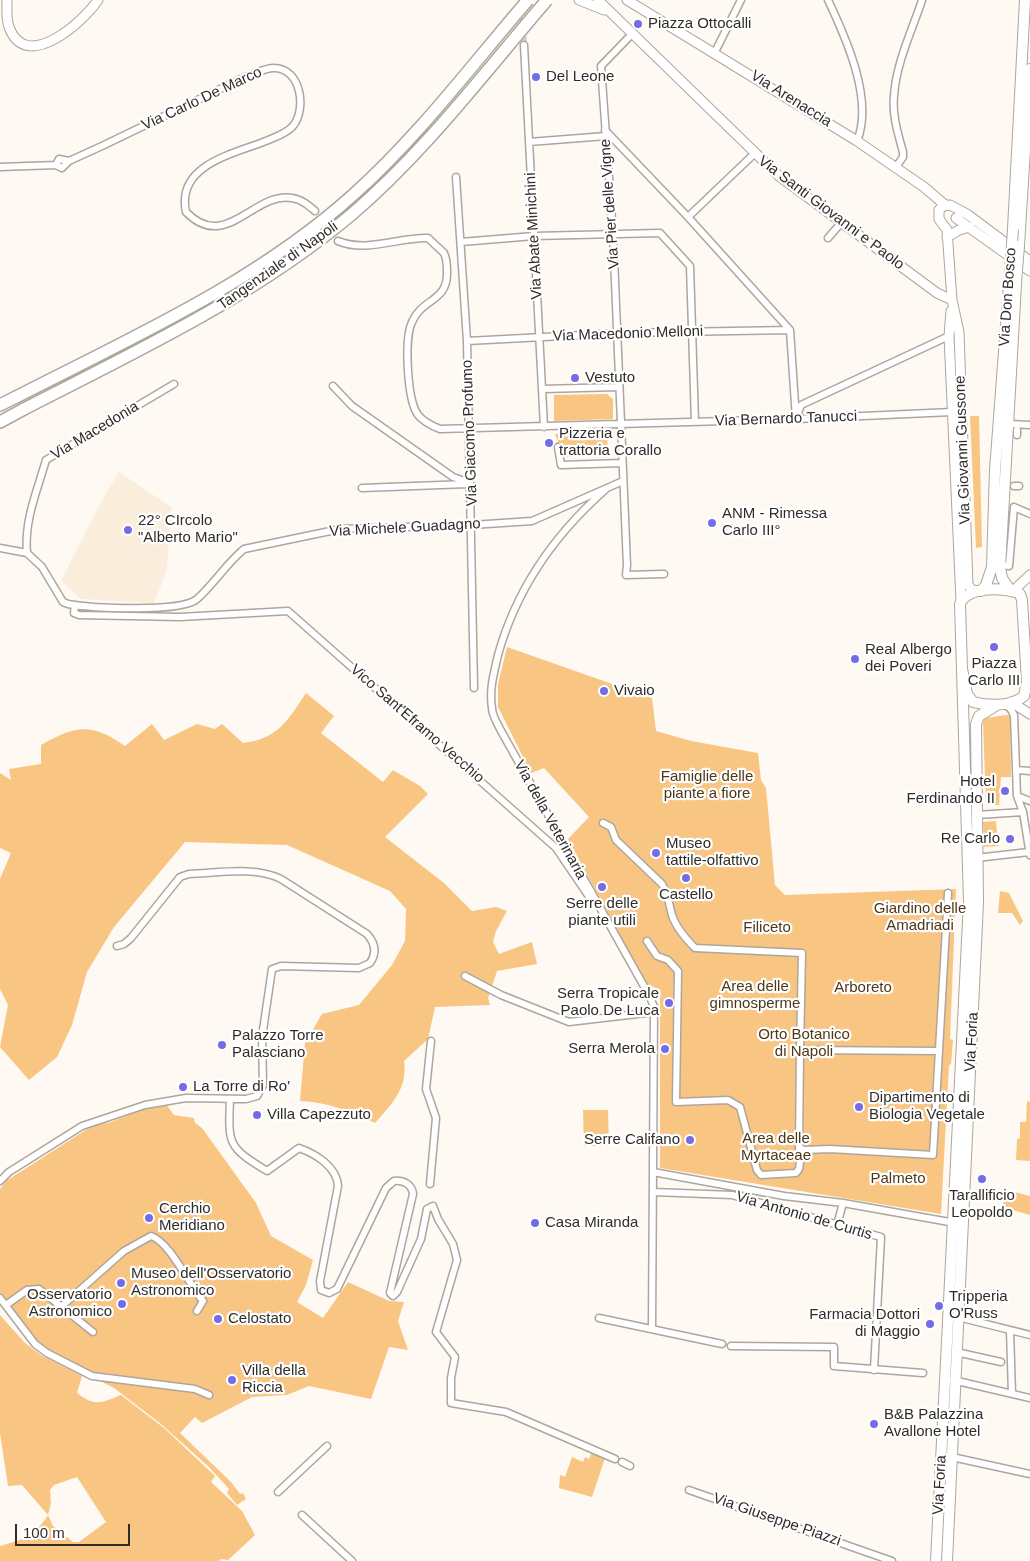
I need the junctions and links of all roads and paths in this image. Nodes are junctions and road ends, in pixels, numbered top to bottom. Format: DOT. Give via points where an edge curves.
graph roads {
  1 [pos="7,0"];
  2 [pos="98,0"];
  3 [pos="528,0"];
  4 [pos="547,0"];
  5 [pos="579,0"];
  6 [pos="598,0"];
  7 [pos="619,0"];
  8 [pos="741,0"];
  9 [pos="828,0"];
  10 [pos="922,0"];
  11 [pos="1025,0"];
  12 [pos="629,1"];
  13 [pos="609,12"];
  14 [pos="633,33"];
  15 [pos="524,45"];
  16 [pos="715,52"];
  17 [pos="1030,69"];
  18 [pos="605,133"];
  19 [pos="857,141"];
  20 [pos="529,142"];
  21 [pos="754,154"];
  22 [pos="0,167"];
  23 [pos="896,167"];
  24 [pos="456,178"];
  25 [pos="945,205"];
  26 [pos="315,211"];
  27 [pos="1021,214"];
  28 [pos="955,216"];
  29 [pos="688,217"];
  30 [pos="841,223"];
  31 [pos="970,227"];
  32 [pos="946,230"];
  33 [pos="613,234"];
  34 [pos="534,236"];
  35 [pos="828,238"];
  36 [pos="338,241"];
  37 [pos="461,242"];
  38 [pos="1030,261"];
  39 [pos="1030,271"];
  40 [pos="1013,285"];
  41 [pos="952,300"];
  42 [pos="790,330"];
  43 [pos="692,331"];
  44 [pos="616,334"];
  45 [pos="949,336"];
  46 [pos="540,338"];
  47 [pos="467,340"];
  48 [pos="174,384"];
  49 [pos="333,386"];
  50 [pos="618,387"];
  51 [pos="543,389"];
  52 [pos="0,406"];
  53 [pos="952,412"];
  54 [pos="962,412"];
  55 [pos="796,419"];
  56 [pos="0,422"];
  57 [pos="695,422"];
  58 [pos="620,424"];
  59 [pos="1030,424"];
  60 [pos="544,427"];
  61 [pos="468,430"];
  62 [pos="1014,430"];
  63 [pos="558,446"];
  64 [pos="622,462"];
  65 [pos="623,481"];
  66 [pos="470,483"];
  67 [pos="362,488"];
  68 [pos="605,490"];
  69 [pos="1030,514"];
  70 [pos="472,525"];
  71 [pos="0,548"];
  72 [pos="27,554"];
  73 [pos="1001,565"];
  74 [pos="664,574"];
  75 [pos="1030,575"];
  76 [pos="981,591"];
  77 [pos="1012,591"];
  78 [pos="961,601"];
  79 [pos="75,605"];
  80 [pos="1027,646"];
  81 [pos="962,669"];
  82 [pos="474,688"];
  83 [pos="1028,693"];
  84 [pos="1011,702"];
  85 [pos="1000,704"];
  86 [pos="1030,714"];
  87 [pos="1016,770"];
  88 [pos="1030,771"];
  89 [pos="1017,796"];
  90 [pos="1030,801"];
  91 [pos="1022,812"];
  92 [pos="977,815"];
  93 [pos="604,823"];
  94 [pos="1030,854"];
  95 [pos="974,858"];
  96 [pos="948,893"];
  97 [pos="597,907"];
  98 [pos="647,942"];
  99 [pos="118,946"];
  100 [pos="465,976"];
  101 [pos="654,1012"];
  102 [pos="430,1041"];
  103 [pos="800,1050"];
  104 [pos="939,1051"];
  105 [pos="230,1099"];
  106 [pos="802,1149"];
  107 [pos="653,1172"];
  108 [pos="0,1181"];
  109 [pos="430,1184"];
  110 [pos="733,1186"];
  111 [pos="653,1192"];
  112 [pos="732,1195"];
  113 [pos="843,1203"];
  114 [pos="957,1224"];
  115 [pos="837,1226"];
  116 [pos="0,1298"];
  117 [pos="6,1305"];
  118 [pos="62,1306"];
  119 [pos="197,1311"];
  120 [pos="958,1316"];
  121 [pos="598,1318"];
  122 [pos="652,1329"];
  123 [pos="1010,1330"];
  124 [pos="93,1332"];
  125 [pos="1030,1335"];
  126 [pos="722,1344"];
  127 [pos="731,1346"];
  128 [pos="956,1352"];
  129 [pos="1001,1362"];
  130 [pos="874,1370"];
  131 [pos="923,1373"];
  132 [pos="950,1379"];
  133 [pos="1012,1394"];
  134 [pos="209,1396"];
  135 [pos="1030,1398"];
  136 [pos="327,1446"];
  137 [pos="952,1457"];
  138 [pos="614,1459"];
  139 [pos="622,1462"];
  140 [pos="630,1466"];
  141 [pos="1030,1474"];
  142 [pos="689,1490"];
  143 [pos="278,1492"];
  144 [pos="302,1515"];
  145 [pos="352,1561"];
  146 [pos="892,1561"];
  147 [pos="936,1561"];
  148 [pos="947,1561"];
  1 -- 2 [label="main road" via="10,29 15,37 30,45 43,45 64,34"];
  3 -- 52 [label="highway, Tangenziale di Napoli, bridge" via="389,161 313,228 199,303"];
  4 -- 56 [label="highway, Tangenziale di Napoli, bridge" via="408,162 318,242 208,314"];
  5 -- 13 [label="main road"];
  6 -- 13 [label="main road"];
  7 -- 12 [label="main road, Via Arenaccia"];
  8 -- 16 [label="street"];
  9 -- 19 [label="street" via="852,52 862,124"];
  10 -- 23 [label="street" via="899,66 894,96 903,152"];
  11 -- 27 [label="main road, Via Don Bosco"];
  12 -- 16 [label="main road, Via Arenaccia"];
  13 -- 14 [label="main road, Via Santi Giovanni e Paolo"];
  14 -- 18 [label="street, Via Pier delle Vigne" via="602,66"];
  14 -- 21 [label="main road, Via Santi Giovanni e Paolo"];
  15 -- 20 [label="street, Via Abate Minichini"];
  16 -- 19 [label="main road, Via Arenaccia"];
  17 -- 27 [label="main road, Via Don Bosco"];
  18 -- 20 [label="street"];
  18 -- 29 [label="street"];
  18 -- 33 [label="street, Via Pier delle Vigne"];
  19 -- 23 [label="main road, Via Arenaccia"];
  20 -- 34 [label="street, Via Abate Minichini"];
  21 -- 29 [label="street"];
  21 -- 30 [label="main road, Via Santi Giovanni e Paolo"];
  22 -- 26 [label="street, Via Carlo De Marco" via="56,165 59,159 66,162 245,77 277,68 289,73 299,91 300,111 293,126 280,135 209,163 192,177 186,187 186,212 204,225 221,226 283,198 303,201"];
  23 -- 25 [label="main road, Via Arenaccia"];
  24 -- 37 [label="street, Via Giacomo Profumo"];
  25 -- 28 [label="main road, Via Arenaccia" via="952,206"];
  25 -- 32 [label="main road, Via Giovanni Gussone" via="938,214"];
  27 -- 40 [label="main road, Via Don Bosco, bridge"];
  27 -- 40 [label="main road, Via Don Bosco, bridge" via="1013,229"];
  28 -- 31 [label="main road"];
  28 -- 32 [label="main road"];
  28 -- 38 [label="main road" via="975,218"];
  29 -- 42 [label="street"];
  30 -- 35 [label="street"];
  30 -- 41 [label="main road, Via Santi Giovanni e Paolo" via="937,293"];
  31 -- 32 [label="main road"];
  31 -- 39 [label="main road"];
  32 -- 41 [label="main road, Via Giovanni Gussone"];
  33 -- 34 [label="street"];
  33 -- 43 [label="street" via="660,233 690,266"];
  33 -- 44 [label="street, Via Pier delle Vigne"];
  34 -- 37 [label="street"];
  34 -- 46 [label="street, Via Abate Minichini"];
  36 -- 61 [label="street" via="360,246 428,238 444,253 447,284 444,291 418,312 408,333 410,398 418,414 428,424 440,429"];
  37 -- 47 [label="street, Via Giacomo Profumo"];
  40 -- 62 [label="main road, Via Don Bosco"];
  40 -- 76 [label="main road, Via Don Bosco" via="996,462 992,567"];
  41 -- 45 [label="main road, Via Giovanni Gussone"];
  41 -- 54 [label="main road, Via Giovanni Gussone" via="959,332"];
  42 -- 43 [label="street, Via Macedonio Melloni"];
  42 -- 55 [label="street"];
  43 -- 44 [label="street, Via Macedonio Melloni"];
  43 -- 57 [label="street"];
  44 -- 46 [label="street, Via Macedonio Melloni"];
  44 -- 50 [label="street, Via Pier delle Vigne"];
  45 -- 53 [label="main road, Via Giovanni Gussone"];
  45 -- 55 [label="street" via="801,405"];
  46 -- 47 [label="street, Via Macedonio Melloni"];
  46 -- 51 [label="street, Via Abate Minichini"];
  47 -- 61 [label="street, Via Giacomo Profumo"];
  48 -- 72 [label="street, Via Macedonia" via="46,460 28,519"];
  49 -- 66 [label="street" via="352,406 453,477"];
  50 -- 51 [label="street"];
  50 -- 58 [label="street, Via Pier delle Vigne"];
  51 -- 60 [label="street, Via Abate Minichini"];
  53 -- 54 [label="main road"];
  53 -- 55 [label="street, Via Bernardo Tanucci"];
  53 -- 78 [label="main road, Via Giovanni Gussone"];
  54 -- 76 [label="main road, Via Giovanni Gussone" via="968,585 972,590"];
  55 -- 57 [label="street, Via Bernardo Tanucci"];
  57 -- 58 [label="street, Via Bernardo Tanucci"];
  58 -- 60 [label="street"];
  58 -- 64 [label="street, Via Pier delle Vigne"];
  59 -- 62 [label="street"];
  60 -- 61 [label="street"];
  61 -- 66 [label="street, Via Giacomo Profumo"];
  62 -- 73 [label="main road, Via Don Bosco"];
  63 -- 64 [label="street" via="561,465"];
  64 -- 65 [label="street"];
  65 -- 68 [label="street"];
  65 -- 74 [label="street" via="626,575"];
  66 -- 67 [label="street"];
  66 -- 70 [label="street, Via Giacomo Profumo"];
  68 -- 70 [label="street, Via Michele Guadagno" via="532,521"];
  68 -- 97 [label="street, Via della Veterinaria" via="575,518 537,565 503,640 491,682 492,709 500,729"];
  69 -- 73 [label="street" via="1014,507 1009,566"];
  70 -- 79 [label="street, Via Michele Guadagno" via="340,529 244,549 196,600 183,606"];
  70 -- 82 [label="street, Via Giacomo Profumo"];
  71 -- 72 [label="street"];
  72 -- 79 [label="street" via="42,567 63,602"];
  73 -- 77 [label="main road, Via Don Bosco" via="1001,576"];
  75 -- 77 [label="main road"];
  76 -- 77 [label="main road"];
  76 -- 78 [label="main road"];
  77 -- 80 [label="main road" via="1020,594 1022,600"];
  78 -- 81 [label="main road"];
  79 -- 97 [label="street, Vico Sant'Eframo Vecchio" via="74,613 79,615 137,618 271,610 290,613 556,848"];
  80 -- 83 [label="main road"];
  81 -- 85 [label="main road" via="972,702"];
  81 -- 95 [label="main road, Via Foria" via="966,816"];
  83 -- 84 [label="main road"];
  84 -- 85 [label="main road"];
  84 -- 86 [label="main road"];
  85 -- 87 [label="street" via="1010,708 1014,715"];
  85 -- 92 [label="main road" via="976,719"];
  87 -- 88 [label="street"];
  87 -- 89 [label="street"];
  89 -- 90 [label="street"];
  89 -- 91 [label="street"];
  91 -- 92 [label="street"];
  91 -- 94 [label="street"];
  92 -- 95 [label="main road, Via Foria"];
  93 -- 103 [label="street" via="611,827 616,840 662,884 672,917 695,948 802,954"];
  94 -- 95 [label="street"];
  95 -- 114 [label="main road, Via Foria" via="972,1043"];
  96 -- 104 [label="street"];
  97 -- 101 [label="street, Via della Veterinaria" via="650,998"];
  98 -- 106 [label="street" via="657,956 668,960 678,971 676,1102 735,1102 742,1114 761,1175 796,1173"];
  99 -- 105 [label="street" via="131,938 180,877 189,874 261,873 281,879 367,934 375,948 372,962 362,968 278,966 270,973 262,1037 264,1078 261,1092 251,1099"];
  100 -- 101 [label="street" via="499,994 570,1022"];
  101 -- 107 [label="street, Via della Veterinaria"];
  102 -- 109 [label="street" via="426,1089 436,1118"];
  103 -- 104 [label="street"];
  103 -- 106 [label="street" via="799,1145"];
  104 -- 106 [label="street" via="933,1155"];
  105 -- 108 [label="street" via="167,1100 91,1122 9,1172"];
  105 -- 138 [label="street" via="230,1136 239,1154 266,1171 299,1148 333,1170 338,1186 320,1281 324,1292 337,1289 389,1184 401,1181 408,1184 413,1192 390,1290 392,1296 397,1292 421,1239 427,1209 433,1206 453,1244 457,1260 436,1332 455,1357 451,1403 502,1411"];
  107 -- 110 [label="street"];
  107 -- 111 [label="street, Via della Veterinaria"];
  110 -- 112 [label="street"];
  110 -- 113 [label="street"];
  111 -- 112 [label="street, Via Antonio de Curtis"];
  111 -- 122 [label="street, Via della Veterinaria"];
  112 -- 115 [label="street, Via Antonio de Curtis"];
  113 -- 114 [label="street"];
  113 -- 115 [label="street"];
  114 -- 120 [label="main road, Via Foria"];
  114 -- 132 [label="main road, Via Foria"];
  115 -- 130 [label="street, Via Antonio de Curtis" via="883,1240"];
  116 -- 117 [label="street"];
  117 -- 118 [label="street" via="33,1288"];
  117 -- 134 [label="street" via="35,1344 92,1376 195,1389"];
  118 -- 119 [label="street" via="124,1251 151,1236 176,1262 203,1301"];
  118 -- 124 [label="street"];
  120 -- 123 [label="street"];
  120 -- 128 [label="main road, Via Foria"];
  121 -- 122 [label="street"];
  122 -- 126 [label="street"];
  123 -- 125 [label="street"];
  123 -- 133 [label="street"];
  127 -- 130 [label="street" via="834,1347 834,1366"];
  128 -- 129 [label="street"];
  128 -- 132 [label="main road, Via Foria"];
  130 -- 131 [label="street"];
  132 -- 133 [label="street"];
  132 -- 137 [label="main road, Via Foria"];
  132 -- 147 [label="main road, Via Foria"];
  133 -- 135 [label="street"];
  136 -- 143 [label="street"];
  137 -- 141 [label="street"];
  137 -- 148 [label="main road, Via Foria"];
  139 -- 140 [label="street"];
  142 -- 146 [label="street, Via Giuseppe Piazzi"];
  144 -- 145 [label="street"];
}
